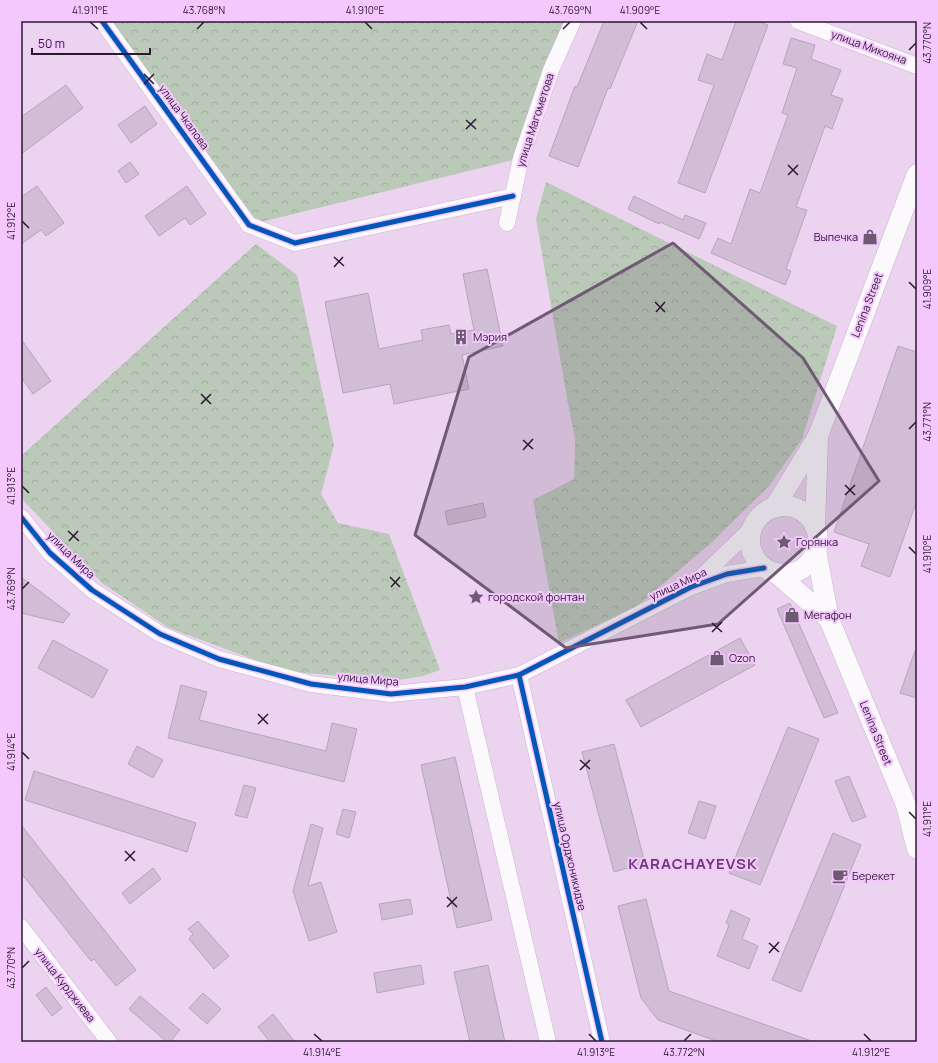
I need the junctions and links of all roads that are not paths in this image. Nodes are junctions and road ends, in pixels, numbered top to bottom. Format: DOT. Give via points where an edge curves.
graph roads {
  1 [pos="102,21"];
  2 [pos="573,21"];
  3 [pos="798,21"];
  4 [pos="917,66"];
  5 [pos="917,174"];
  6 [pos="513,196"];
  7 [pos="507,223"];
  8 [pos="818,436"];
  9 [pos="774,508"];
  10 [pos="21,518"];
  11 [pos="815,527"];
  12 [pos="752,528"];
  13 [pos="816,550"];
  14 [pos="770,571"];
  15 [pos="692,587"];
  16 [pos="829,619"];
  17 [pos="519,675"];
  18 [pos="465,687"];
  19 [pos="917,849"];
  20 [pos="21,927"];
  21 [pos="109,1042"];
  22 [pos="548,1042"];
  23 [pos="602,1042"];
  1 -- 6 [label="street, улица Чкалова" via="249,225 295,243"];
  2 -- 6 [label="street, улица Магометова" via="551,70 521,158"];
  3 -- 4 [label="street, улица Микояна"];
  5 -- 8 [label="main road, Lenina Street"];
  6 -- 7 [label="street, улица Магометова"];
  8 -- 9 [label="main road, Lenina Street"];
  8 -- 11 [label="main road, Lenina Street"];
  9 -- 11 [label="main road" via="785,506 797,509 807,515"];
  9 -- 12 [label="main road" via="760,516"];
  10 -- 18 [label="street, улица Мира" via="50,553 92,590 160,634 219,660 311,684 391,694"];
  11 -- 13 [label="main road" via="818,538"];
  12 -- 14 [label="main road" via="750,540 755,559"];
  12 -- 15 [label="street, улица Мира"];
  13 -- 14 [label="main road" via="811,561 800,570 788,574"];
  13 -- 16 [label="main road, Lenina Street"];
  14 -- 15 [label="street, улица Мира" via="727,574"];
  14 -- 16 [label="main road, Lenina Street"];
  15 -- 17 [label="street, улица Мира"];
  16 -- 19 [label="main road, Lenina Street" via="906,805"];
  17 -- 18 [label="street, улица Мира"];
  17 -- 23 [label="street, улица Орджоникидзе"];
  18 -- 22 [label="street"];
  20 -- 21 [label="street, улица Курджиева"];
}
